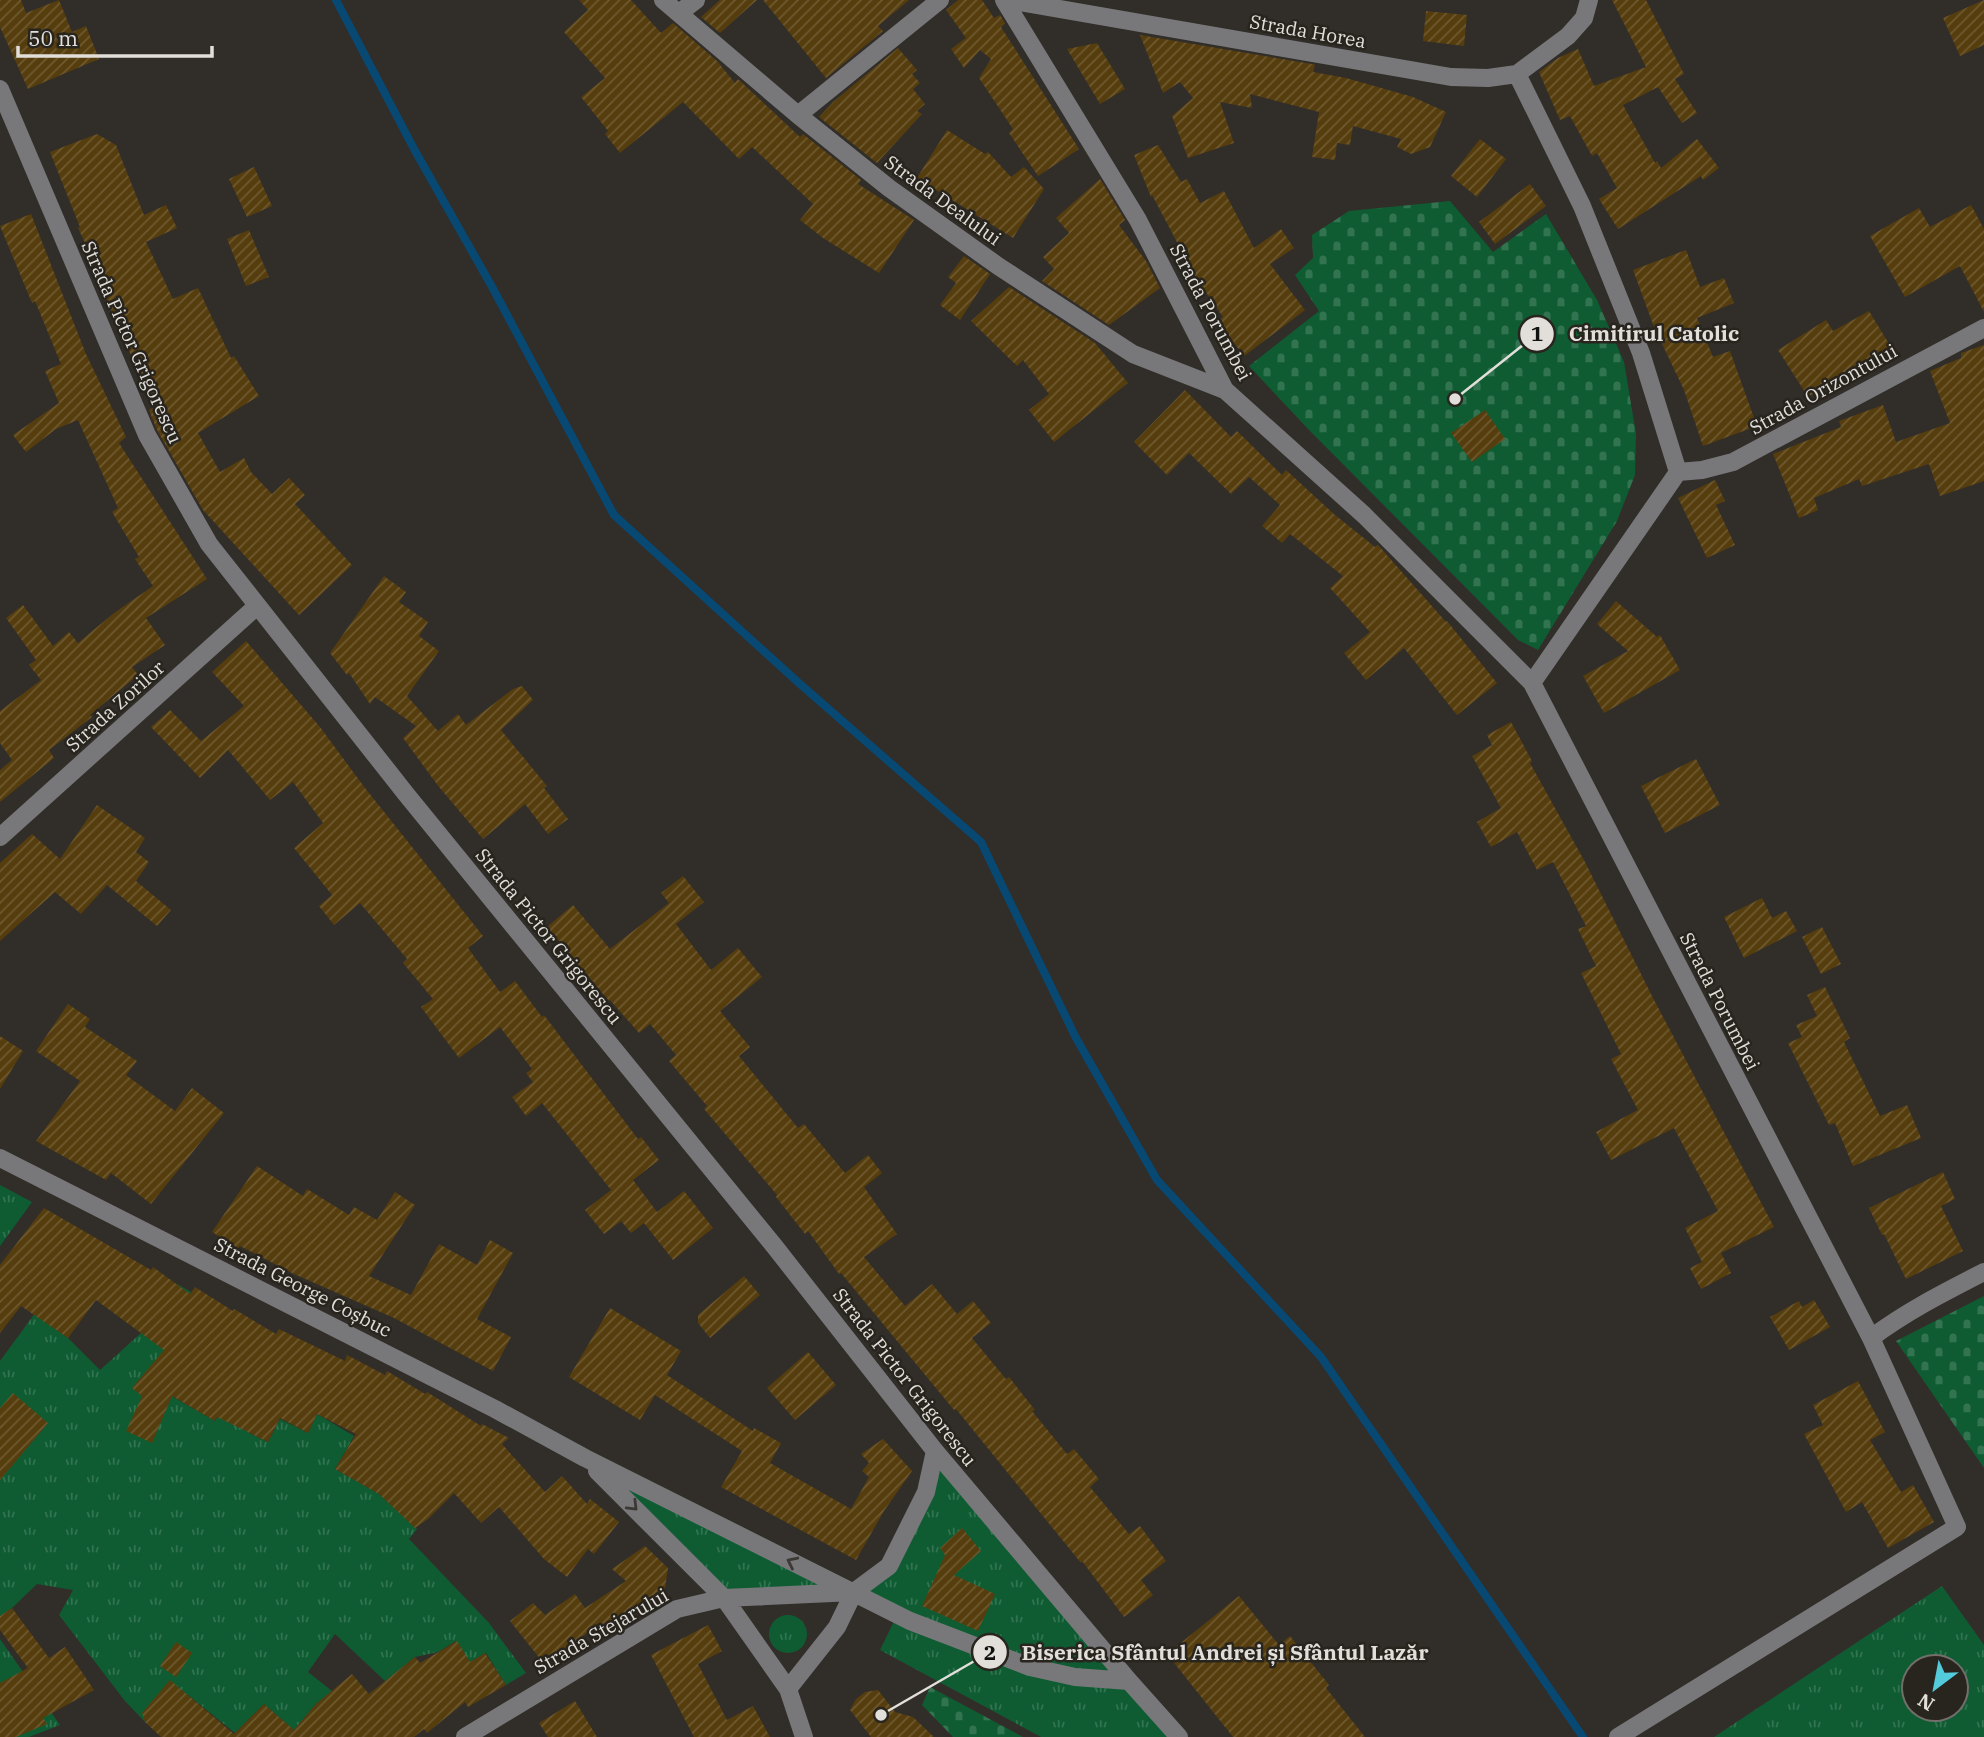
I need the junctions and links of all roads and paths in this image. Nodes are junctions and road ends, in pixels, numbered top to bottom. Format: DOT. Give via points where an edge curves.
graph roads {
  1 [pos="663,0"];
  2 [pos="696,0"];
  3 [pos="940,0"];
  4 [pos="1006,0"];
  5 [pos="1589,0"];
  6 [pos="918,7"];
  7 [pos="679,13"];
  8 [pos="1517,74"];
  9 [pos="0,89"];
  10 [pos="798,115"];
  11 [pos="1984,328"];
  12 [pos="1225,390"];
  13 [pos="1678,472"];
  14 [pos="257,606"];
  15 [pos="1532,683"];
  16 [pos="0,837"];
  17 [pos="0,1158"];
  18 [pos="1984,1272"];
  19 [pos="1871,1338"];
  20 [pos="935,1451"];
  21 [pos="585,1458"];
  22 [pos="853,1592"];
  23 [pos="724,1598"];
  24 [pos="1129,1681"];
  25 [pos="788,1689"];
  26 [pos="465,1737"];
  27 [pos="804,1737"];
  28 [pos="1179,1737"];
  29 [pos="1618,1737"];
  1 -- 7 [label="street, Strada Dealului"];
  2 -- 7 [label="street"];
  3 -- 6 [label="street"];
  4 -- 8 [label="street, Strada Horea" via="1451,77"];
  4 -- 12 [label="street, Strada Porumbei" via="1138,220"];
  5 -- 8 [label="street" via="1584,18 1568,36"];
  6 -- 10 [label="street"];
  7 -- 10 [label="street, Strada Dealului"];
  8 -- 13 [label="street" via="1602,255 1641,353"];
  9 -- 14 [label="street, Strada Pictor Grigorescu" via="147,435 209,544"];
  10 -- 12 [label="street, Strada Dealului" via="889,188 1133,355"];
  11 -- 13 [label="street, Strada Orizontului" via="1733,463"];
  12 -- 15 [label="street, Strada Porumbei" via="1364,515"];
  13 -- 15 [label="street"];
  14 -- 16 [label="street, Strada Zorilor"];
  14 -- 20 [label="street, Strada Pictor Grigorescu"];
  15 -- 19 [label="street, Strada Porumbei"];
  17 -- 21 [label="street, Strada George Coșbuc"];
  18 -- 19 [label="street" via="1914,1308"];
  19 -- 29 [label="street, Strada Porumbei" via="1958,1527"];
  20 -- 22 [label="street" via="926,1492 889,1566"];
  20 -- 24 [label="street, Strada Pictor Grigorescu"];
  22 -- 21 [label="street, Strada George Coșbuc, one-way"];
  21 -- 23 [label="street, Strada George Coșbuc, one-way"];
  22 -- 23 [label="street, Strada Stejarului"];
  22 -- 24 [label="street, Strada George Coșbuc" via="909,1621 1030,1667 1075,1677"];
  22 -- 25 [label="street" via="837,1627"];
  23 -- 25 [label="street, Strada George Coșbuc"];
  23 -- 26 [label="street, Strada Stejarului" via="677,1609"];
  24 -- 28 [label="street, Strada Pictor Grigorescu"];
  25 -- 27 [label="street, Strada George Coșbuc"];
}
